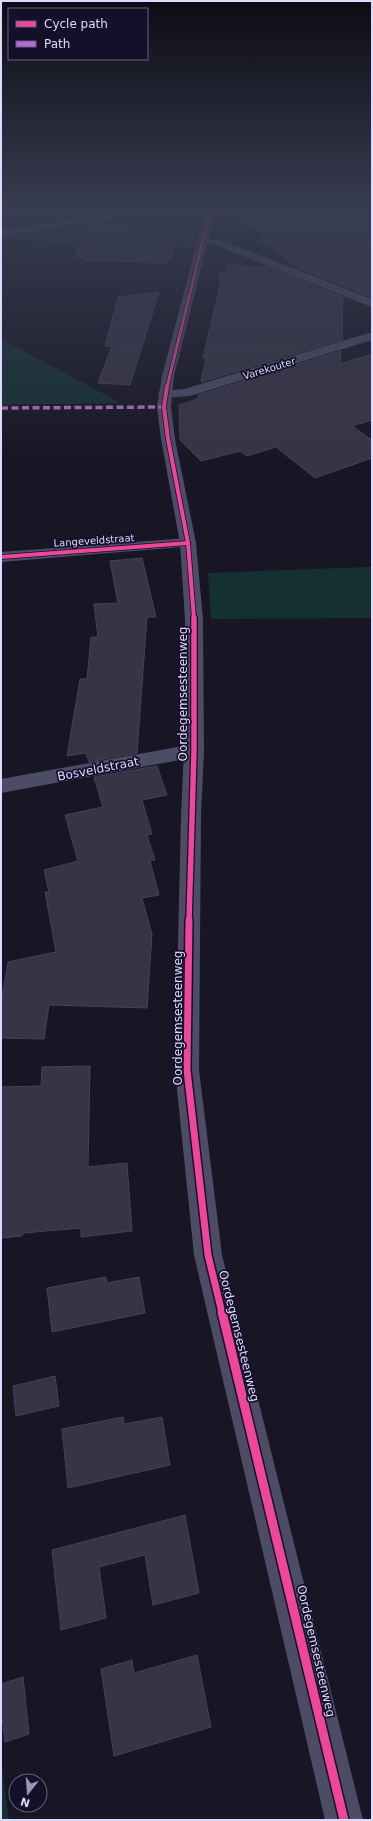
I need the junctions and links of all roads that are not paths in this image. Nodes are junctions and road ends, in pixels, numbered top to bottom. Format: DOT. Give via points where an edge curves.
graph roads {
  1 [pos="189,293"];
  2 [pos="347,293"];
  3 [pos="372,303"];
  4 [pos="372,336"];
  5 [pos="165,394"];
  6 [pos="188,543"];
  7 [pos="1,556"];
  8 [pos="194,751"];
  9 [pos="1,786"];
  10 [pos="344,1820"];
  1 -- 5 [label="street, Oordegemsesteenweg"];
  2 -- 3 [label="street"];
  4 -- 5 [label="street, Varekouter" via="185,393"];
  5 -- 6 [label="street, Oordegemsesteenweg" via="168,439"];
  6 -- 7 [label="street, Langeveldstraat"];
  6 -- 8 [label="street, Oordegemsesteenweg" via="194,620"];
  8 -- 9 [label="street, Bosveldstraat"];
  8 -- 10 [label="street, Oordegemsesteenweg" via="187,1070 208,1255"];
}
